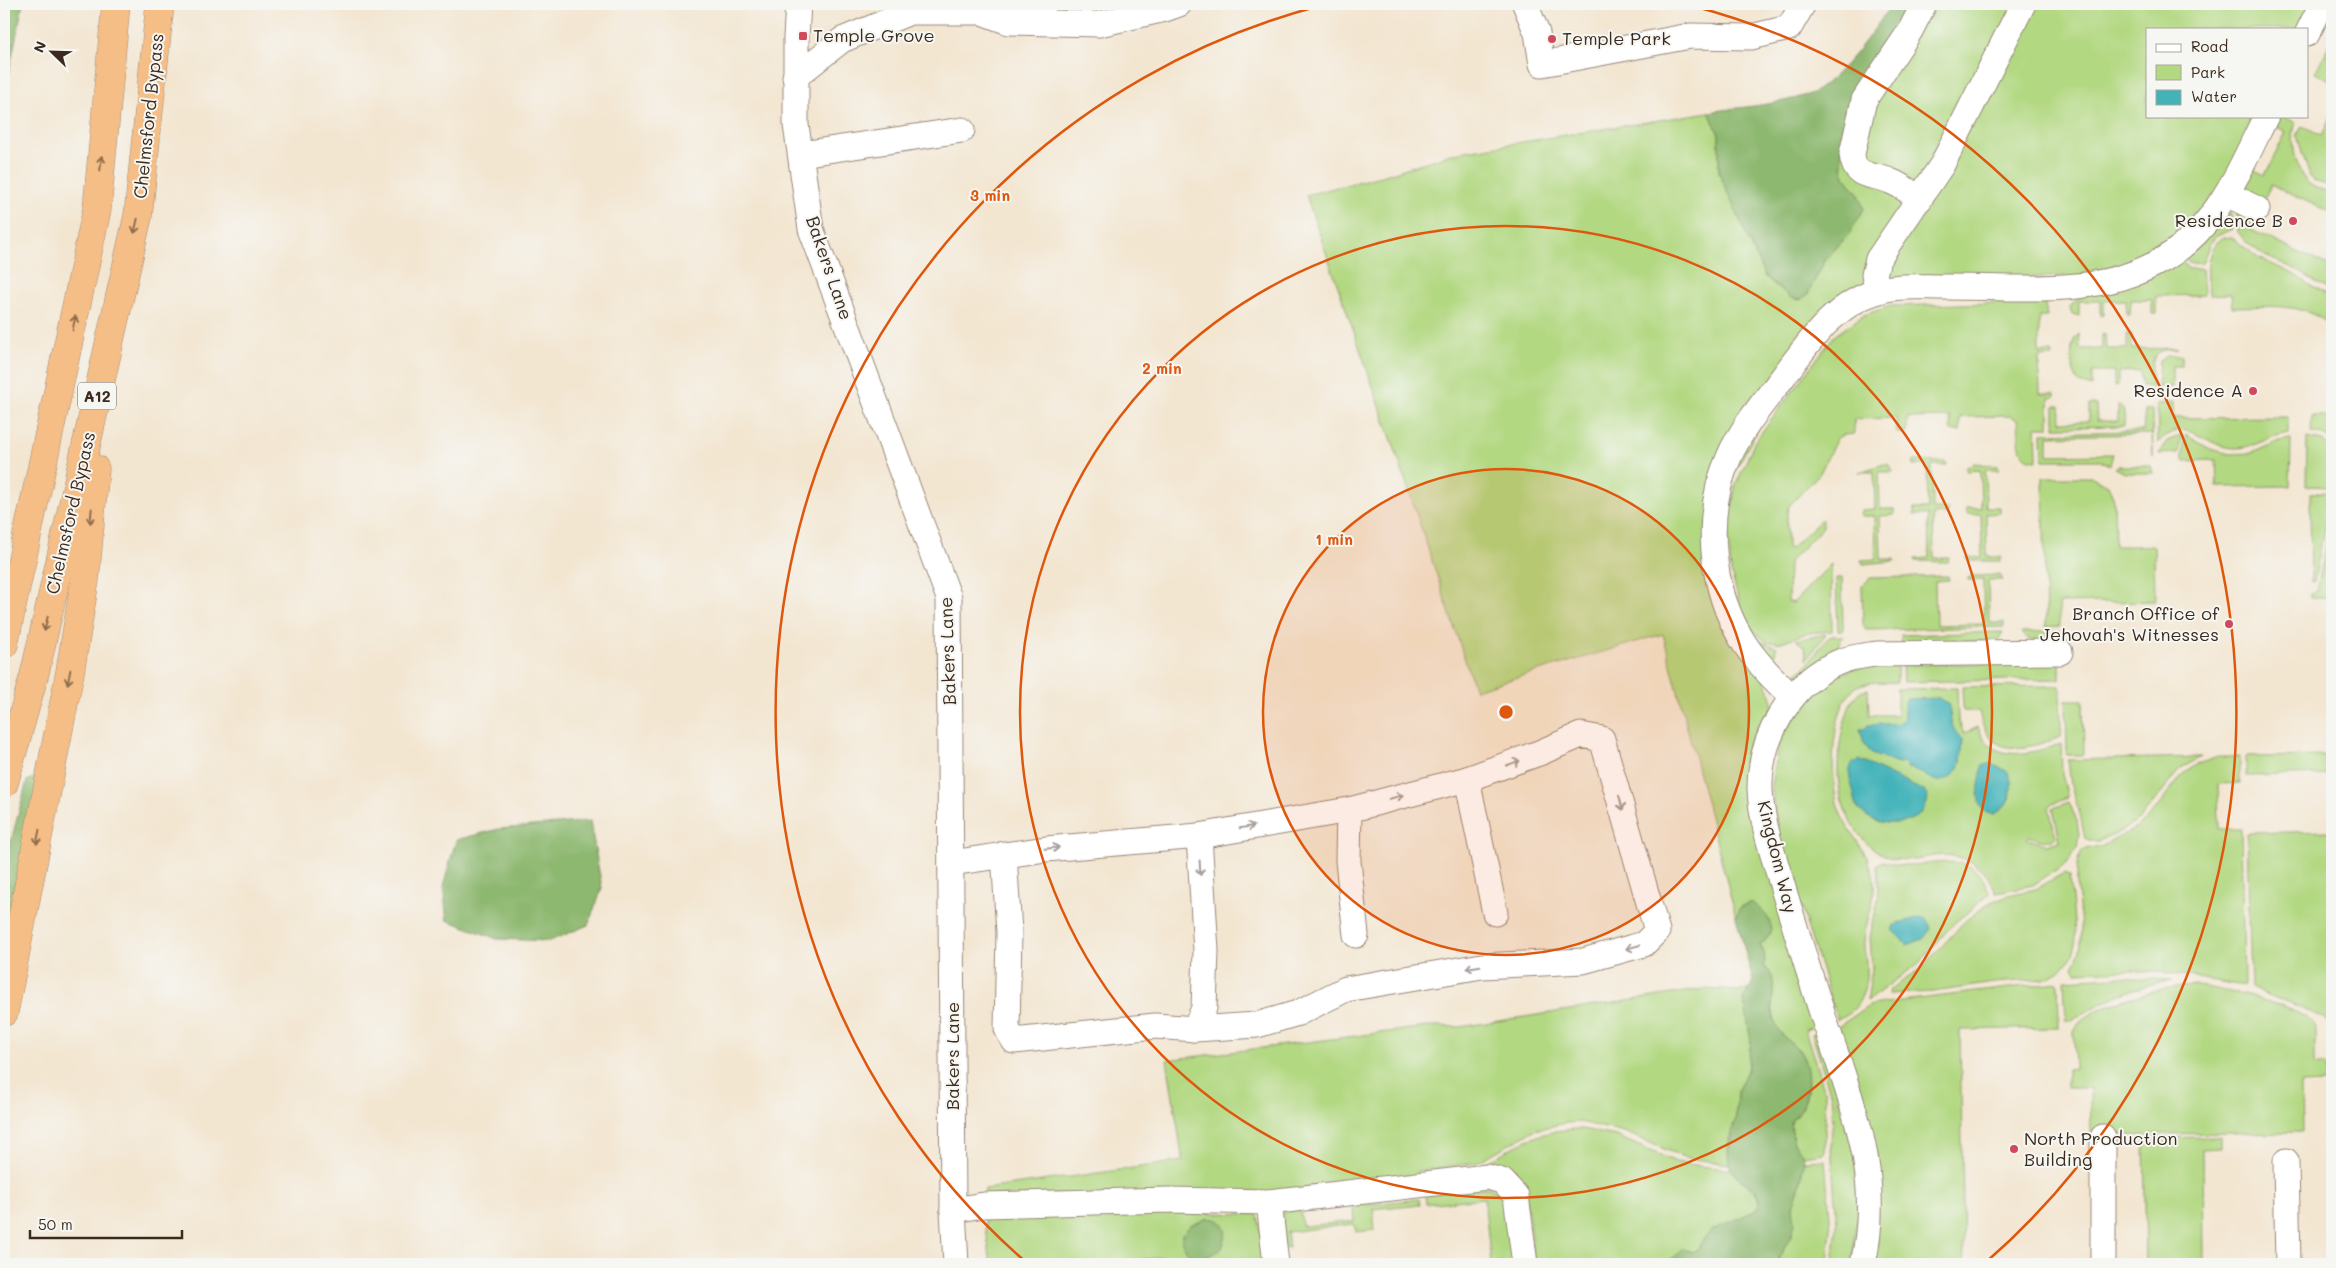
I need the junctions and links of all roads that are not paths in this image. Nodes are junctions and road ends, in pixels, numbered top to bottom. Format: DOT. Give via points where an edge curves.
graph roads {
  1 [pos="116,4"];
  2 [pos="160,4"];
  3 [pos="798,4"];
  4 [pos="1044,4"];
  5 [pos="1179,4"];
  6 [pos="1525,4"];
  7 [pos="1803,4"];
  8 [pos="1924,4"];
  9 [pos="2023,4"];
  10 [pos="2322,4"];
  11 [pos="982,12"];
  12 [pos="2308,32"];
  13 [pos="795,78"];
  14 [pos="2265,118"];
  15 [pos="962,130"];
  16 [pos="801,154"];
  17 [pos="2227,194"];
  18 [pos="1920,199"];
  19 [pos="2257,209"];
  20 [pos="1879,290"];
  21 [pos="68,353"];
  22 [pos="104,363"];
  23 [pos="4,565"];
  24 [pos="4,644"];
  25 [pos="2060,652"];
  26 [pos="1792,698"];
  27 [pos="1467,779"];
  28 [pos="4,783"];
  29 [pos="1349,810"];
  30 [pos="1199,836"];
  31 [pos="1004,854"];
  32 [pos="951,863"];
  33 [pos="1495,913"];
  34 [pos="1356,935"];
  35 [pos="4,1012"];
  36 [pos="1196,1029"];
  37 [pos="2103,1137"];
  38 [pos="2286,1161"];
  39 [pos="1269,1202"];
  40 [pos="953,1210"];
  41 [pos="956,1264"];
  42 [pos="1276,1264"];
  43 [pos="1525,1264"];
  44 [pos="1863,1264"];
  45 [pos="2103,1264"];
  46 [pos="2288,1264"];
  21 -- 1 [label="highway, Chelmsford Bypass / A12, one-way" via="97,208"];
  2 -- 22 [label="highway, Chelmsford Bypass / A12, one-way" via="138,216"];
  3 -- 13 [label="street, Bakers Lane"];
  4 -- 11 [label="street" via="1021,14"];
  5 -- 11 [label="street" via="1099,24 1009,22"];
  6 -- 7 [label="street" via="1537,32 1542,64 1690,36 1752,37 1789,28"];
  8 -- 18 [label="street" via="1910,32 1864,100 1852,154 1853,163 1863,174 1894,183"];
  9 -- 18 [label="street" via="1960,131"];
  10 -- 12 [label="street"];
  11 -- 13 [label="street" via="910,12 842,40"];
  13 -- 16 [label="street, Bakers Lane" via="796,124"];
  14 -- 17 [label="street"];
  15 -- 16 [label="street"];
  16 -- 32 [label="street, Bakers Lane" via="811,228 950,598"];
  17 -- 19 [label="street"];
  17 -- 20 [label="street" via="2213,216 2182,247 2155,264 2121,278 2083,286"];
  18 -- 20 [label="street" via="1874,268"];
  20 -- 26 [label="street" via="1837,311 1818,331 1737,441 1718,494 1714,547 1723,600 1744,643"];
  21 -- 23 [label="highway, A12"];
  21 -- 24 [label="highway, Chelmsford Bypass / A12"];
  22 -- 28 [label="highway, Chelmsford Bypass / A12, one-way" via="35,672"];
  22 -- 35 [label="highway, A12, one-way" via="85,580 69,682"];
  25 -- 26 [label="street, Kingdom Way" via="1854,657 1828,667"];
  26 -- 44 [label="street, Kingdom Way" via="1774,728 1764,756 1760,789 1762,807 1788,906 1863,1143 1869,1200"];
  29 -- 27 [label="street, one-way"];
  27 -- 33 [label="street"];
  27 -- 36 [label="street, one-way" via="1581,735 1602,739 1657,931 1644,944 1584,961 1482,966 1346,989 1298,1013 1257,1025"];
  30 -- 29 [label="street, one-way"];
  29 -- 34 [label="street" via="1348,861"];
  31 -- 30 [label="street, one-way"];
  30 -- 36 [label="street, one-way" via="1206,960 1204,1008"];
  31 -- 32 [label="street"];
  31 -- 36 [label="street" via="1009,932 1007,1029 1014,1042 1155,1026"];
  32 -- 40 [label="street, Bakers Lane"];
  37 -- 45 [label="street"];
  38 -- 46 [label="street"];
  39 -- 40 [label="street" via="1129,1201 984,1205"];
  39 -- 42 [label="street"];
  39 -- 43 [label="street" via="1480,1177 1495,1178 1516,1196"];
  40 -- 41 [label="street, Bakers Lane"];
}
